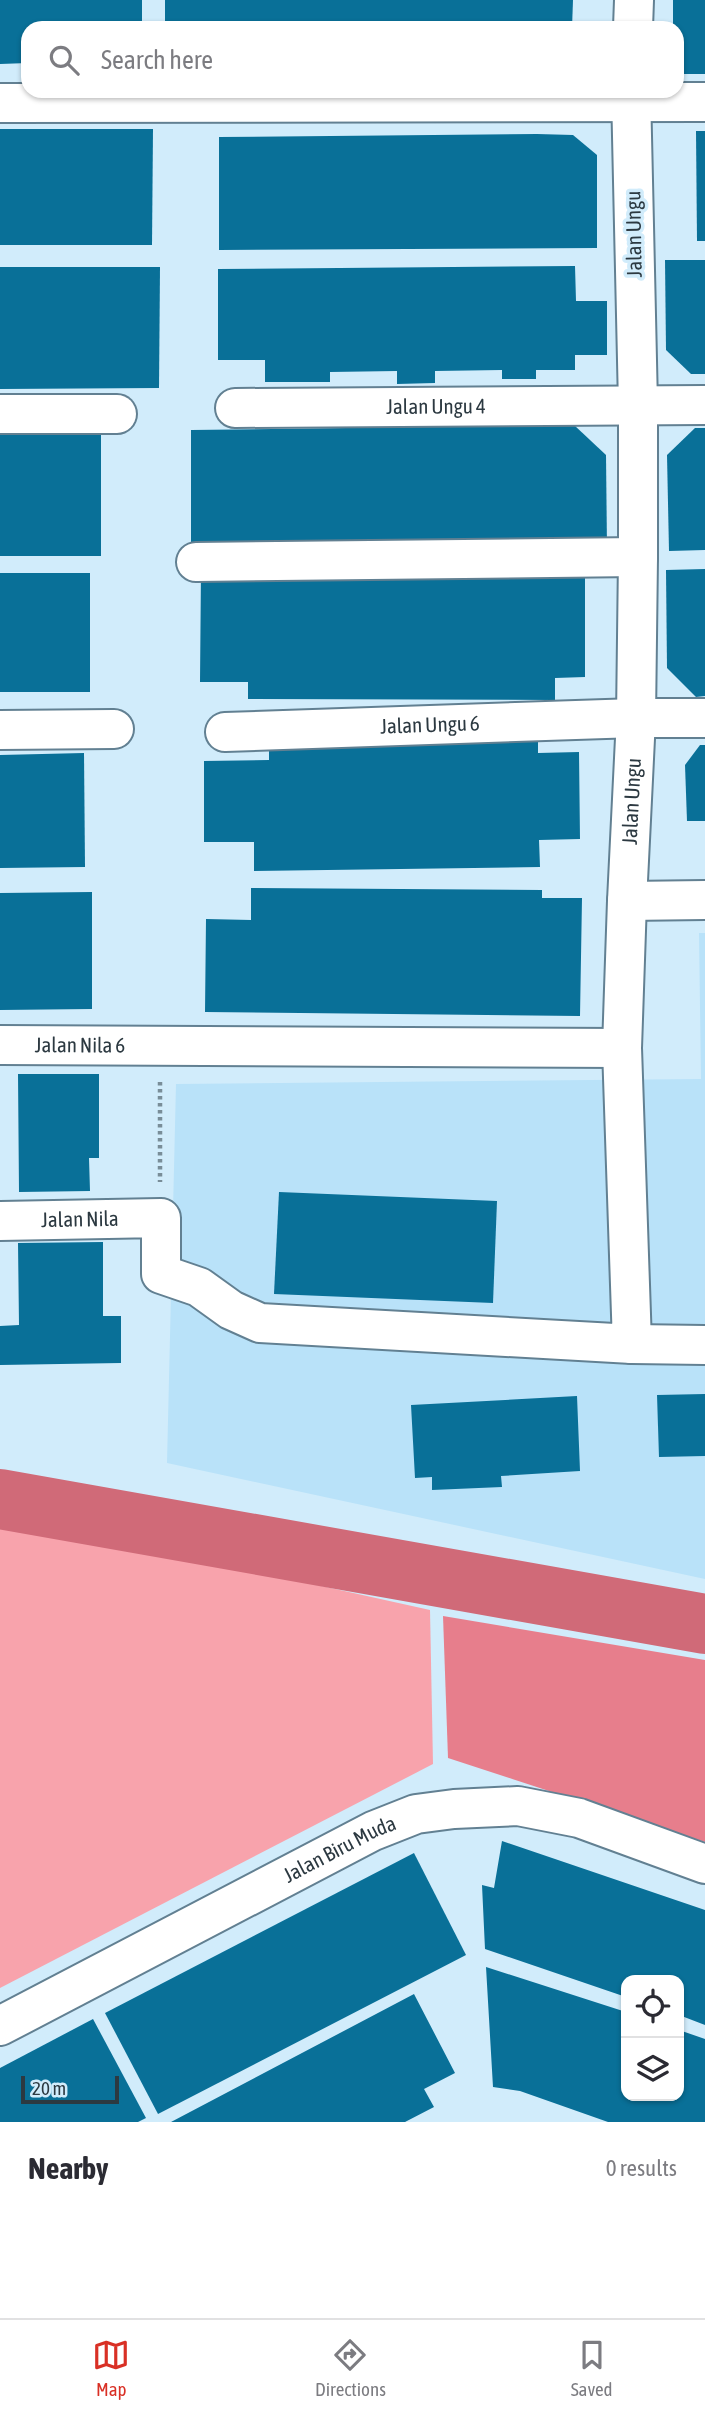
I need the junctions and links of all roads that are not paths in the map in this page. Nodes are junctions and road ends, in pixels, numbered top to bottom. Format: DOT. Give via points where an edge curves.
graph roads {
  1 [pos="634,0"];
  2 [pos="633,21"];
  3 [pos="451,98"];
  4 [pos="631,98"];
  5 [pos="656,98"];
  6 [pos="705,102"];
  7 [pos="0,103"];
  8 [pos="638,405"];
  9 [pos="705,405"];
  10 [pos="235,408"];
  11 [pos="0,414"];
  12 [pos="117,414"];
  13 [pos="638,557"];
  14 [pos="195,562"];
  15 [pos="636,718"];
  16 [pos="705,718"];
  17 [pos="114,729"];
  18 [pos="0,730"];
  19 [pos="225,732"];
  20 [pos="705,900"];
  21 [pos="627,901"];
  22 [pos="0,1045"];
  23 [pos="622,1048"];
  24 [pos="0,1221"];
  25 [pos="632,1343"];
  26 [pos="705,1345"];
  27 [pos="705,1864"];
  28 [pos="0,2026"];
  1 -- 2 [label="street"];
  3 -- 7 [label="street"];
  4 -- 8 [label="street, Jalan Ungu"];
  5 -- 6 [label="street"];
  8 -- 9 [label="street, Jalan Ungu 4"];
  8 -- 10 [label="street, Jalan Ungu 4"];
  8 -- 13 [label="street, Jalan Ungu"];
  11 -- 12 [label="street"];
  13 -- 14 [label="street"];
  13 -- 15 [label="street, Jalan Ungu"];
  15 -- 16 [label="street, Jalan Ungu 6"];
  15 -- 19 [label="street, Jalan Ungu 6"];
  15 -- 21 [label="street, Jalan Ungu"];
  17 -- 18 [label="street"];
  20 -- 21 [label="street"];
  21 -- 23 [label="street, Jalan Ungu"];
  22 -- 23 [label="street, Jalan Nila 6"];
  23 -- 25 [label="street, Jalan Ungu"];
  24 -- 25 [label="street, Jalan Nila" via="161,1218 161,1274 199,1287 260,1323"];
  25 -- 26 [label="street"];
  27 -- 28 [label="street, Jalan Biru Muda" via="579,1818 518,1806 416,1814 373,1831"];
}
